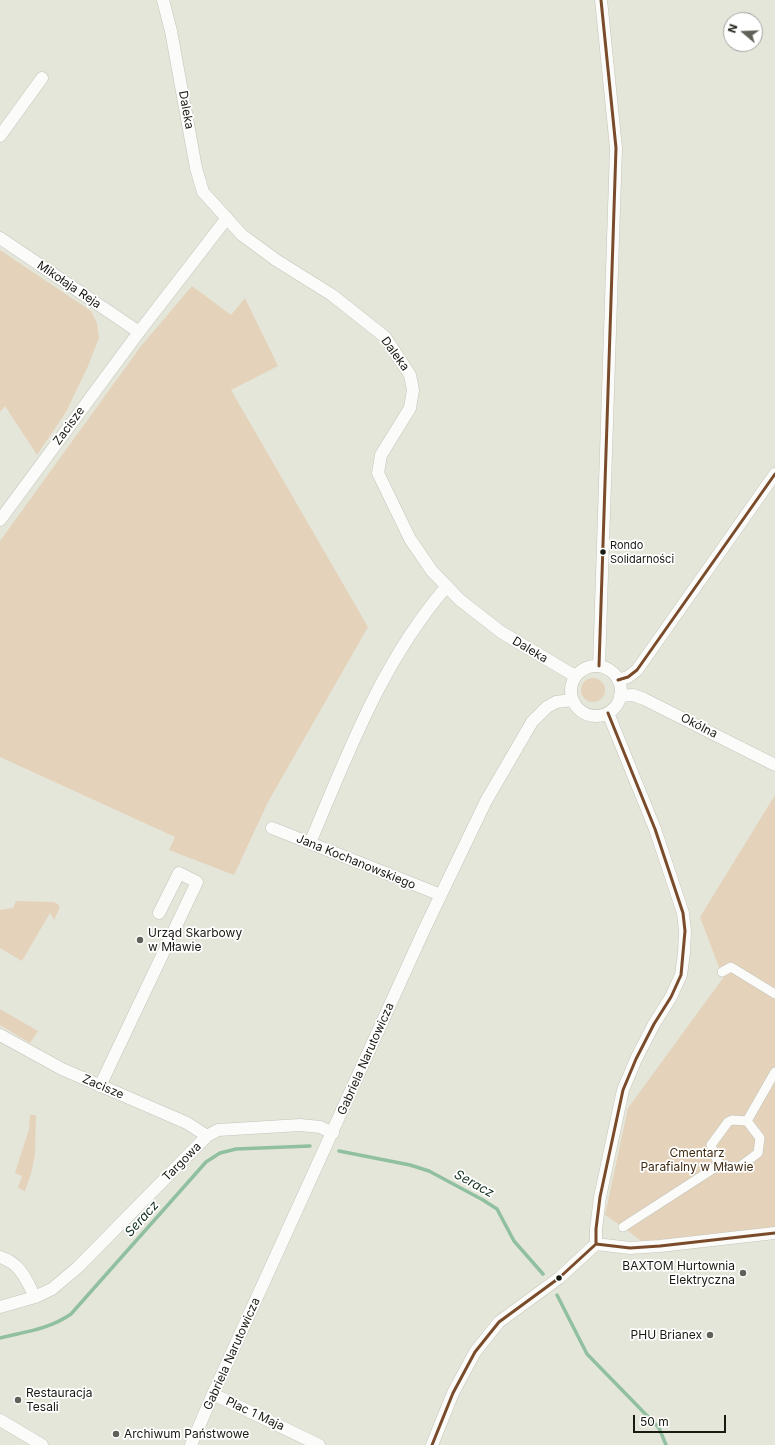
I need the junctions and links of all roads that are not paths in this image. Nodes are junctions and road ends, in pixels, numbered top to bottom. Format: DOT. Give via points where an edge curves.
graph roads {
  1 [pos="163,0"];
  2 [pos="601,0"];
  3 [pos="42,78"];
  4 [pos="0,136"];
  5 [pos="227,218"];
  6 [pos="0,238"];
  7 [pos="139,332"];
  8 [pos="775,474"];
  9 [pos="771,488"];
  10 [pos="0,520"];
  11 [pos="447,586"];
  12 [pos="599,666"];
  13 [pos="575,676"];
  14 [pos="618,680"];
  15 [pos="620,696"];
  16 [pos="572,700"];
  17 [pos="608,713"];
  18 [pos="775,765"];
  19 [pos="272,828"];
  20 [pos="310,843"];
  21 [pos="441,895"];
  22 [pos="160,913"];
  23 [pos="722,972"];
  24 [pos="775,994"];
  25 [pos="0,1034"];
  26 [pos="775,1072"];
  27 [pos="100,1086"];
  28 [pos="747,1121"];
  29 [pos="333,1133"];
  30 [pos="207,1136"];
  31 [pos="719,1165"];
  32 [pos="623,1227"];
  33 [pos="775,1233"];
  34 [pos="596,1244"];
  35 [pos="0,1257"];
  36 [pos="35,1297"];
  37 [pos="0,1307"];
  38 [pos="213,1394"];
  39 [pos="0,1420"];
  40 [pos="42,1445"];
  41 [pos="191,1445"];
  42 [pos="319,1445"];
  43 [pos="432,1445"];
  1 -- 5 [label="street, Daleka" via="203,192"];
  2 -- 12 [label="street" via="616,148"];
  3 -- 4 [label="street"];
  5 -- 7 [label="street, Zacisze"];
  5 -- 11 [label="street, Daleka" via="242,235 332,295 385,338 410,375 413,390 410,408 381,456 378,473 410,539 432,571"];
  6 -- 7 [label="street, Mikołaja Reja"];
  7 -- 10 [label="street, Zacisze"];
  8 -- 9 [label="street"];
  9 -- 14 [label="street" via="637,670 628,677"];
  11 -- 13 [label="street, Daleka" via="460,600 501,632"];
  11 -- 20 [label="street" via="427,609 367,709"];
  12 -- 13 [label="street" via="589,667"];
  12 -- 14 [label="street" via="613,673"];
  13 -- 16 [label="street"];
  14 -- 15 [label="street"];
  15 -- 17 [label="street" via="614,708"];
  15 -- 18 [label="street, Okólna" via="644,699"];
  16 -- 17 [label="street" via="577,708 587,715"];
  16 -- 21 [label="street, Gabriela Narutowicza" via="556,702 532,722 486,801"];
  17 -- 34 [label="street" via="655,829 685,930 681,975 636,1059 623,1090 600,1196"];
  19 -- 20 [label="street, Jana Kochanowskiego"];
  20 -- 21 [label="street, Jana Kochanowskiego"];
  21 -- 29 [label="street, Gabriela Narutowicza"];
  22 -- 27 [label="street" via="179,873 197,882"];
  23 -- 24 [label="street" via="731,967"];
  25 -- 27 [label="street, Zacisze" via="62,1069"];
  26 -- 28 [label="street"];
  27 -- 30 [label="street, Zacisze" via="187,1123"];
  28 -- 31 [label="street" via="728,1122 711,1145"];
  28 -- 31 [label="street" via="760,1138 758,1153 738,1168"];
  29 -- 30 [label="street, Targowa" via="320,1127 300,1124 218,1130"];
  29 -- 38 [label="street, Gabriela Narutowicza"];
  30 -- 36 [label="street, Targowa" via="77,1268 52,1289"];
  31 -- 32 [label="street"];
  33 -- 34 [label="street" via="630,1248"];
  34 -- 43 [label="street" via="559,1278 499,1322 475,1352 453,1393"];
  35 -- 36 [label="street" via="17,1267"];
  36 -- 37 [label="street, Targowa"];
  38 -- 41 [label="street, Gabriela Narutowicza"];
  38 -- 42 [label="street, Plac 1 Maja"];
  39 -- 40 [label="street"];
}
